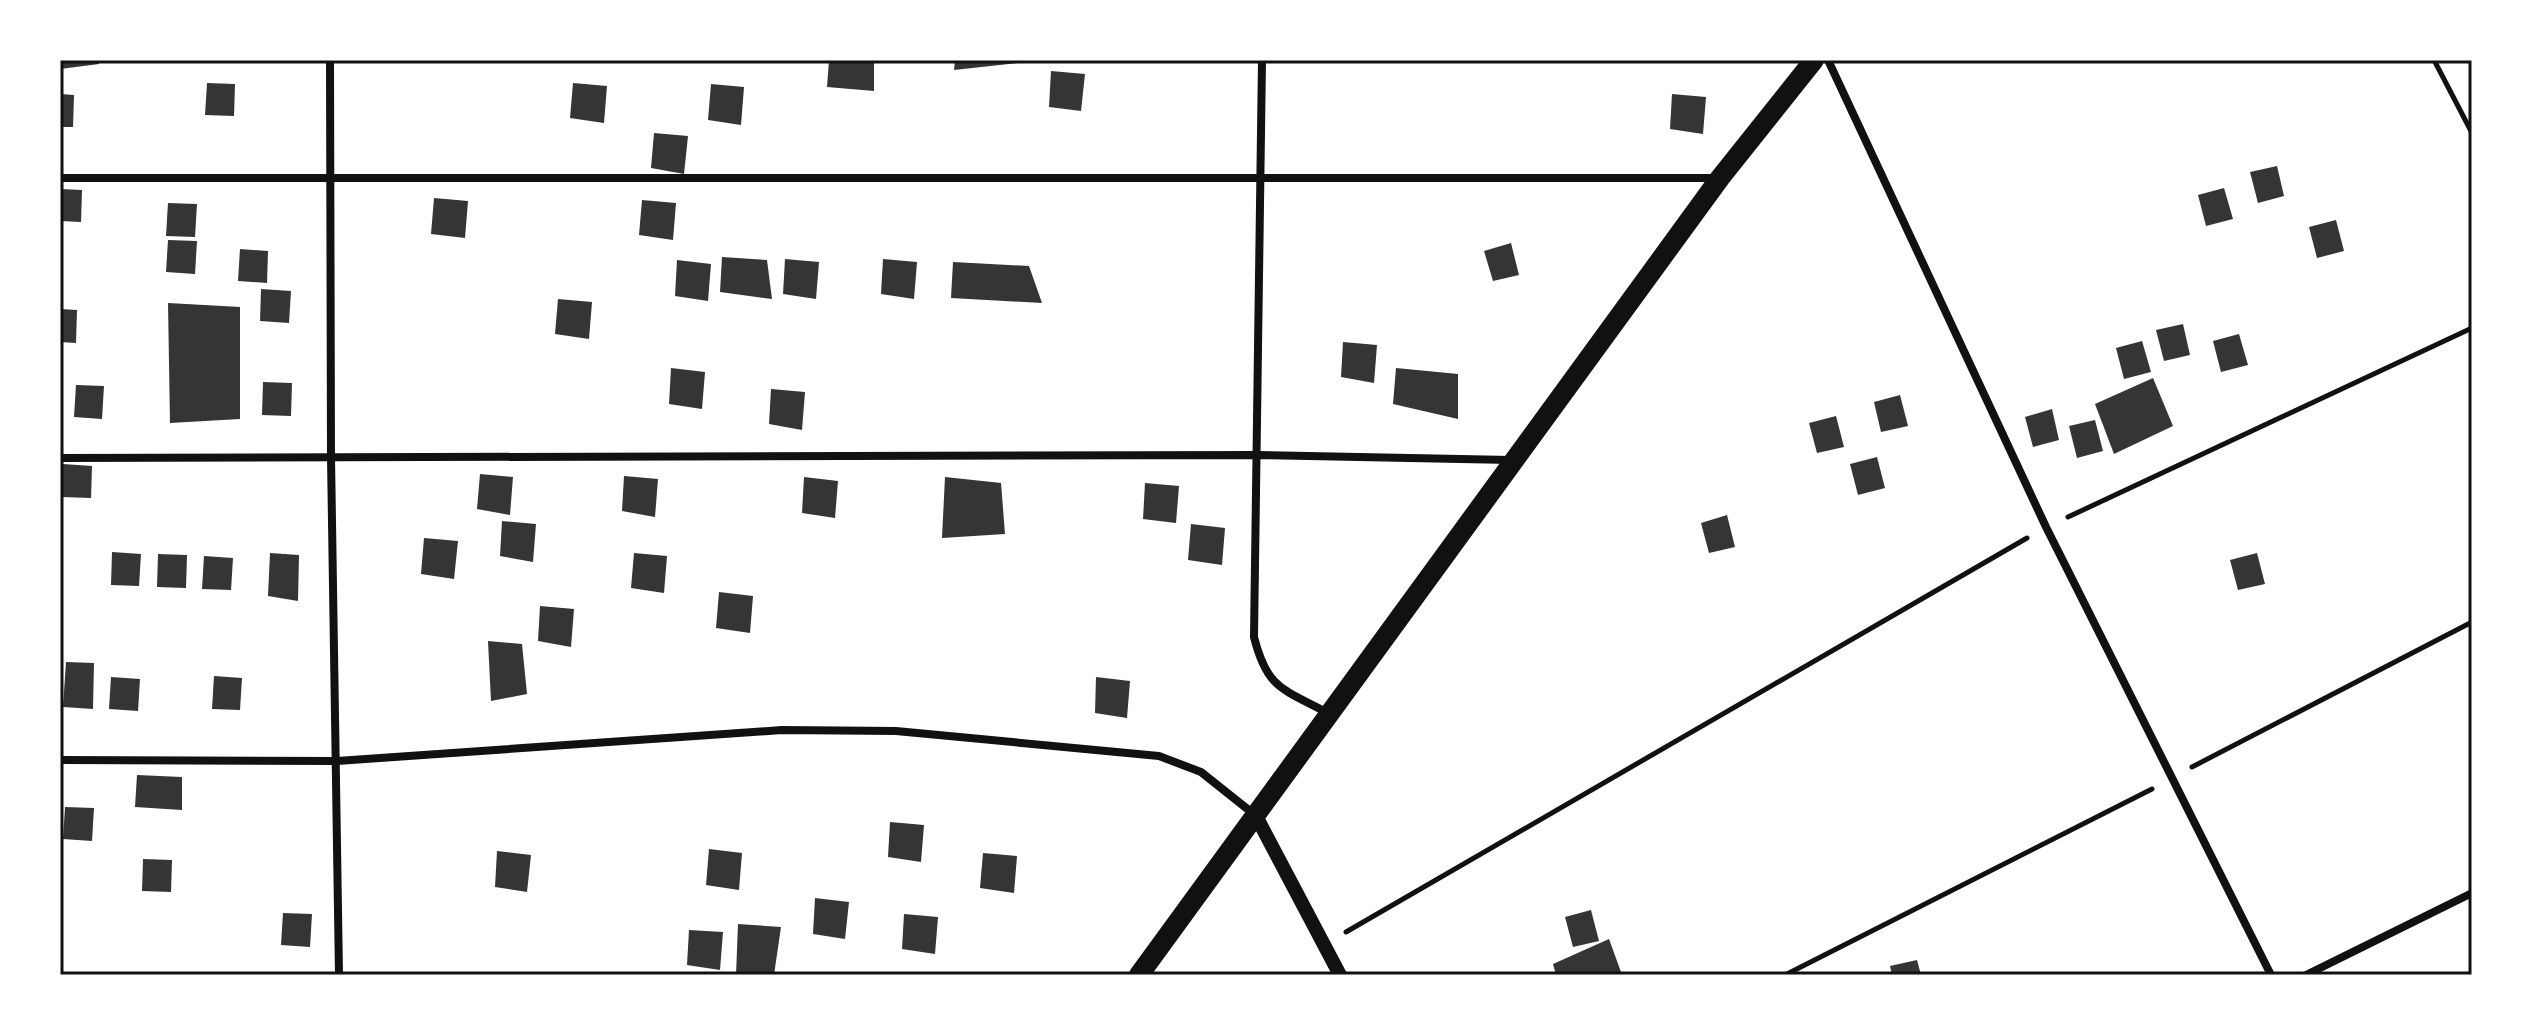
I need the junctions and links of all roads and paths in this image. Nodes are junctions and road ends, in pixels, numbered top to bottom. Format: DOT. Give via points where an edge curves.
graph roads {
  1 [pos="330,60"];
  2 [pos="1262,60"];
  3 [pos="1814,60"];
  4 [pos="1828,60"];
  5 [pos="2434,60"];
  6 [pos="2472,133"];
  7 [pos="1263,177"];
  8 [pos="60,178"];
  9 [pos="1720,178"];
  10 [pos="332,179"];
  11 [pos="2472,328"];
  12 [pos="1259,455"];
  13 [pos="331,457"];
  14 [pos="60,458"];
  15 [pos="1514,460"];
  16 [pos="2046,527"];
  17 [pos="2472,622"];
  18 [pos="1328,713"];
  19 [pos="60,760"];
  20 [pos="337,761"];
  21 [pos="2172,778"];
  22 [pos="1256,816"];
  23 [pos="2472,893"];
  24 [pos="1325,944"];
  25 [pos="339,975"];
  26 [pos="1139,975"];
  27 [pos="1340,975"];
  28 [pos="1785,975"];
  29 [pos="2271,975"];
  30 [pos="2306,975"];
  1 -- 10 [label="street"];
  2 -- 7 [label="street"];
  3 -- 9 [label="main road"];
  4 -- 16 [label="street"];
  5 -- 6 [label="path"];
  7 -- 9 [label="street"];
  7 -- 10 [label="street"];
  7 -- 12 [label="street"];
  8 -- 10 [label="street"];
  9 -- 15 [label="main road"];
  10 -- 13 [label="street"];
  11 -- 16 [label="path"];
  12 -- 13 [label="street"];
  12 -- 15 [label="street"];
  12 -- 18 [label="street" via="1254,637 1261,666 1272,683"];
  13 -- 14 [label="street"];
  13 -- 20 [label="street"];
  15 -- 18 [label="main road"];
  16 -- 21 [label="street"];
  16 -- 24 [label="path"];
  17 -- 21 [label="path"];
  18 -- 22 [label="main road"];
  19 -- 20 [label="street"];
  20 -- 22 [label="street" via="782,730 896,731 1159,756 1201,772"];
  20 -- 25 [label="street"];
  21 -- 28 [label="path"];
  21 -- 29 [label="street"];
  22 -- 24 [label="street"];
  22 -- 26 [label="main road"];
  23 -- 30 [label="street"];
  24 -- 27 [label="street"];
}
